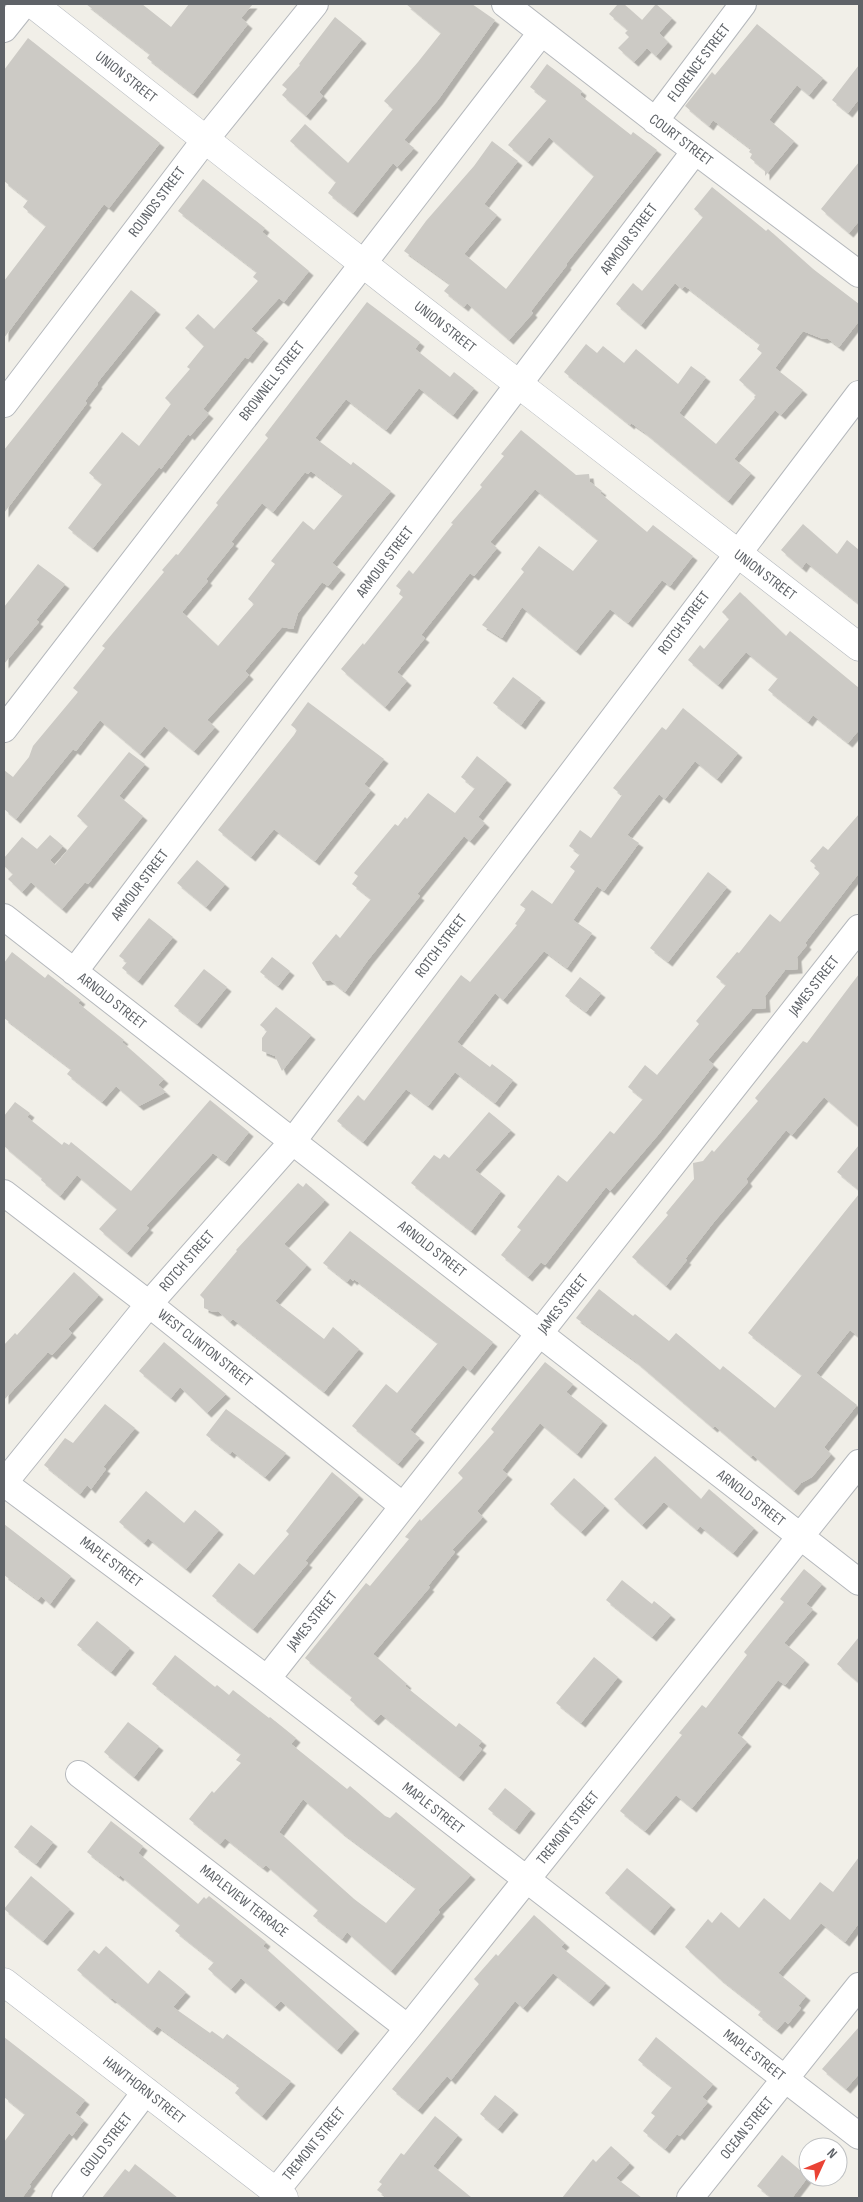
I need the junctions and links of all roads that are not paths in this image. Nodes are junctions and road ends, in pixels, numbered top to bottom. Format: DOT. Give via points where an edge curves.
graph roads {
  1 [pos="24,4"];
  2 [pos="33,4"];
  3 [pos="315,4"];
  4 [pos="505,4"];
  5 [pos="743,4"];
  6 [pos="4,29"];
  7 [pos="541,33"];
  8 [pos="656,121"];
  9 [pos="205,140"];
  10 [pos="695,151"];
  11 [pos="363,263"];
  12 [pos="858,270"];
  13 [pos="519,384"];
  14 [pos="859,394"];
  15 [pos="4,404"];
  16 [pos="737,553"];
  17 [pos="859,647"];
  18 [pos="4,729"];
  19 [pos="4,917"];
  20 [pos="859,928"];
  21 [pos="74,972"];
  22 [pos="293,1141"];
  23 [pos="4,1193"];
  24 [pos="149,1304"];
  25 [pos="540,1333"];
  26 [pos="859,1464"];
  27 [pos="4,1483"];
  28 [pos="404,1506"];
  29 [pos="801,1536"];
  30 [pos="859,1582"];
  31 [pos="267,1679"];
  32 [pos="79,1774"];
  33 [pos="526,1880"];
  34 [pos="4,1982"];
  35 [pos="859,1986"];
  36 [pos="408,2028"];
  37 [pos="785,2079"];
  38 [pos="146,2091"];
  39 [pos="859,2136"];
  40 [pos="279,2195"];
  41 [pos="65,2198"];
  42 [pos="690,2198"];
  1 -- 6 [label="street"];
  2 -- 9 [label="main road, UNION STREET"];
  3 -- 9 [label="street, ROUNDS STREET"];
  4 -- 7 [label="street, COURT STREET"];
  5 -- 8 [label="street, FLORENCE STREET"];
  7 -- 8 [label="street, COURT STREET"];
  7 -- 11 [label="street, BROWNELL STREET"];
  8 -- 10 [label="street, COURT STREET"];
  9 -- 11 [label="main road, UNION STREET"];
  9 -- 15 [label="street, ROUNDS STREET"];
  10 -- 12 [label="street, COURT STREET"];
  10 -- 13 [label="street, ARMOUR STREET"];
  11 -- 13 [label="main road, UNION STREET"];
  11 -- 18 [label="street, BROWNELL STREET"];
  13 -- 16 [label="main road, UNION STREET"];
  13 -- 21 [label="street, ARMOUR STREET"];
  14 -- 16 [label="street, ROTCH STREET"];
  16 -- 17 [label="main road, UNION STREET"];
  16 -- 22 [label="street, ROTCH STREET"];
  19 -- 21 [label="street, ARNOLD STREET"];
  20 -- 25 [label="street, JAMES STREET"];
  21 -- 22 [label="street, ARNOLD STREET"];
  22 -- 24 [label="street, ROTCH STREET"];
  22 -- 25 [label="street, ARNOLD STREET"];
  23 -- 24 [label="street, WEST CLINTON STREET"];
  24 -- 27 [label="street, ROTCH STREET"];
  24 -- 28 [label="street, WEST CLINTON STREET"];
  25 -- 28 [label="street, JAMES STREET"];
  25 -- 29 [label="street, ARNOLD STREET"];
  26 -- 29 [label="street, TREMONT STREET"];
  27 -- 31 [label="street, MAPLE STREET"];
  28 -- 31 [label="street, JAMES STREET"];
  29 -- 30 [label="street, ARNOLD STREET"];
  29 -- 33 [label="street, TREMONT STREET"];
  31 -- 33 [label="street, MAPLE STREET"];
  32 -- 36 [label="street, MAPLEVIEW TERRACE"];
  33 -- 36 [label="street, TREMONT STREET"];
  33 -- 37 [label="street, MAPLE STREET"];
  34 -- 38 [label="main road, HAWTHORN STREET"];
  35 -- 37 [label="street, OCEAN STREET"];
  36 -- 40 [label="street, TREMONT STREET"];
  37 -- 39 [label="street, MAPLE STREET"];
  37 -- 42 [label="street, OCEAN STREET"];
  38 -- 40 [label="main road, HAWTHORN STREET"];
  38 -- 41 [label="street, GOULD STREET"];
}
